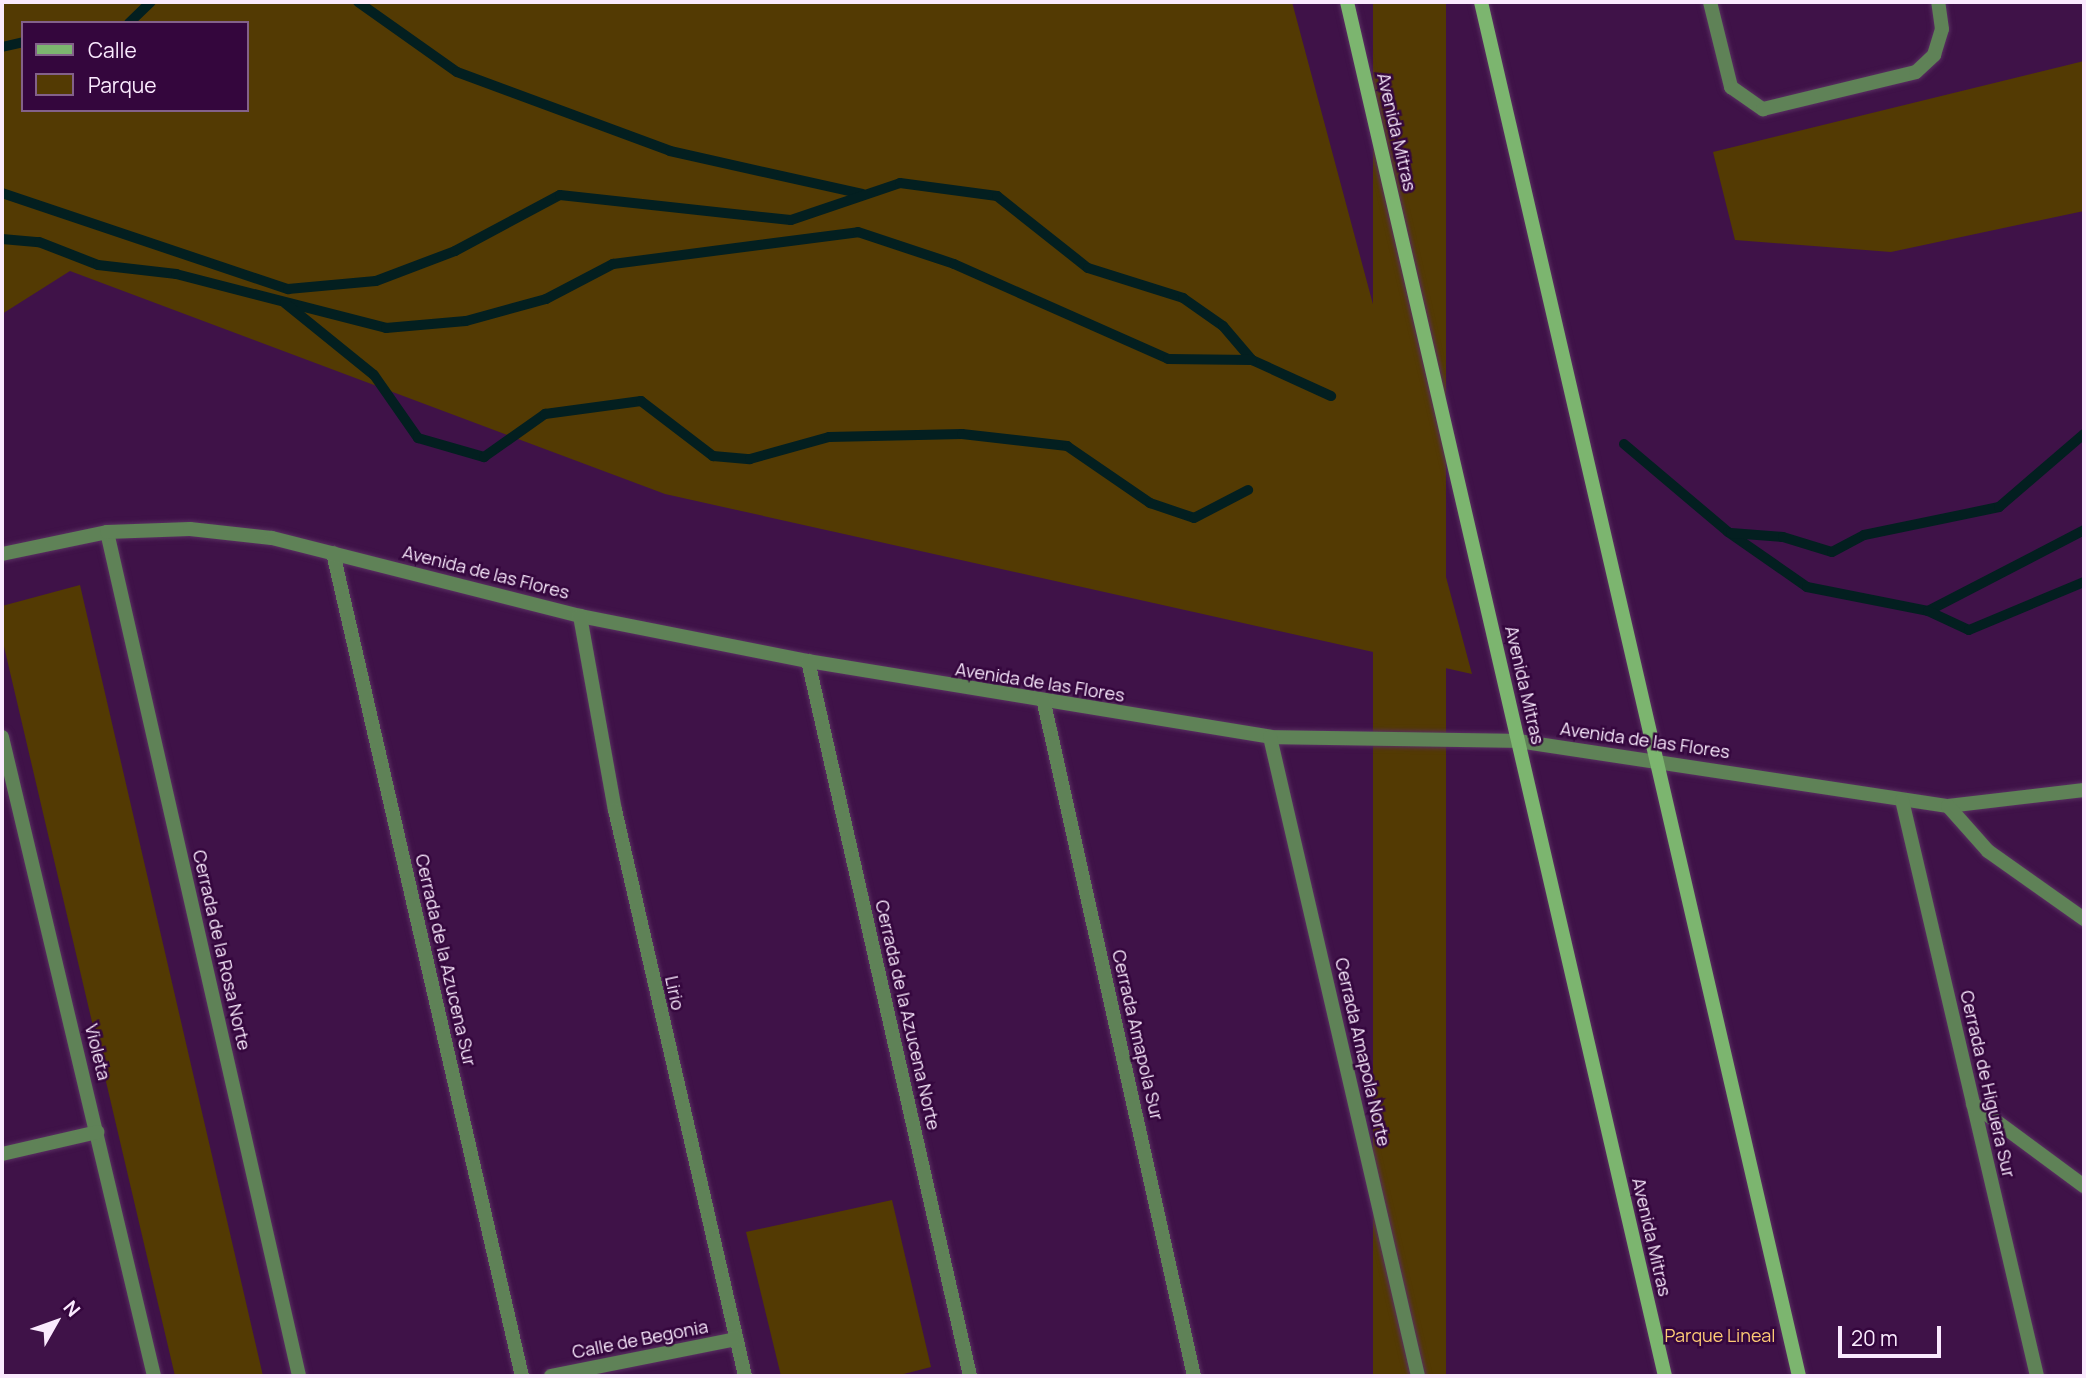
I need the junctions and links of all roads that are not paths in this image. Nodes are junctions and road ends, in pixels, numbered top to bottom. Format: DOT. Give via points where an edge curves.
graph roads {
  1 [pos="1347,2"];
  2 [pos="1482,2"];
  3 [pos="1710,2"];
  4 [pos="1938,2"];
  5 [pos="107,532"];
  6 [pos="333,553"];
  7 [pos="2,554"];
  8 [pos="579,616"];
  9 [pos="808,661"];
  10 [pos="1044,703"];
  11 [pos="2,737"];
  12 [pos="1270,737"];
  13 [pos="1518,741"];
  14 [pos="1657,758"];
  15 [pos="2084,790"];
  16 [pos="1902,800"];
  17 [pos="1948,806"];
  18 [pos="2084,919"];
  19 [pos="1973,1104"];
  20 [pos="97,1132"];
  21 [pos="2,1154"];
  22 [pos="2084,1186"];
  23 [pos="736,1339"];
  24 [pos="154,1376"];
  25 [pos="299,1376"];
  26 [pos="522,1376"];
  27 [pos="551,1376"];
  28 [pos="745,1376"];
  29 [pos="970,1376"];
  30 [pos="1194,1376"];
  31 [pos="1418,1376"];
  32 [pos="1665,1376"];
  33 [pos="1799,1376"];
  34 [pos="2037,1376"];
  1 -- 13 [label="street, Avenida Mitras"];
  2 -- 14 [label="street"];
  3 -- 4 [label="street" via="1731,87 1746,103 1763,109 1893,80 1934,55 1942,29"];
  5 -- 6 [label="street, Avenida de las Flores" via="190,529"];
  5 -- 7 [label="street, Avenida de las Flores"];
  5 -- 25 [label="street, Cerrada de la Rosa Norte"];
  6 -- 8 [label="street, Avenida de las Flores"];
  6 -- 26 [label="street, Cerrada de la Azucena Sur"];
  8 -- 9 [label="street, Avenida de las Flores"];
  8 -- 23 [label="street, Lirio" via="618,823"];
  9 -- 10 [label="street, Avenida de las Flores"];
  9 -- 29 [label="street, Cerrada de la Azucena Norte"];
  10 -- 12 [label="street, Avenida de las Flores"];
  10 -- 30 [label="street, Cerrada Amapola Sur"];
  11 -- 20 [label="street, Violeta"];
  12 -- 13 [label="street, Avenida de las Flores"];
  12 -- 31 [label="street, Cerrada Amapola Norte"];
  13 -- 14 [label="street, Avenida de las Flores"];
  13 -- 32 [label="street, Avenida Mitras"];
  14 -- 16 [label="street, Avenida de las Flores"];
  14 -- 33 [label="street"];
  15 -- 17 [label="street, Avenida de las Flores"];
  16 -- 17 [label="street, Avenida de las Flores"];
  16 -- 19 [label="street, Cerrada de Higuera Sur"];
  17 -- 18 [label="street" via="1988,851"];
  19 -- 22 [label="street"];
  19 -- 34 [label="street, Cerrada de Higuera Sur"];
  20 -- 21 [label="street"];
  20 -- 24 [label="street, Violeta"];
  23 -- 27 [label="street, Calle de Begonia"];
  23 -- 28 [label="street, Lirio"];
}
